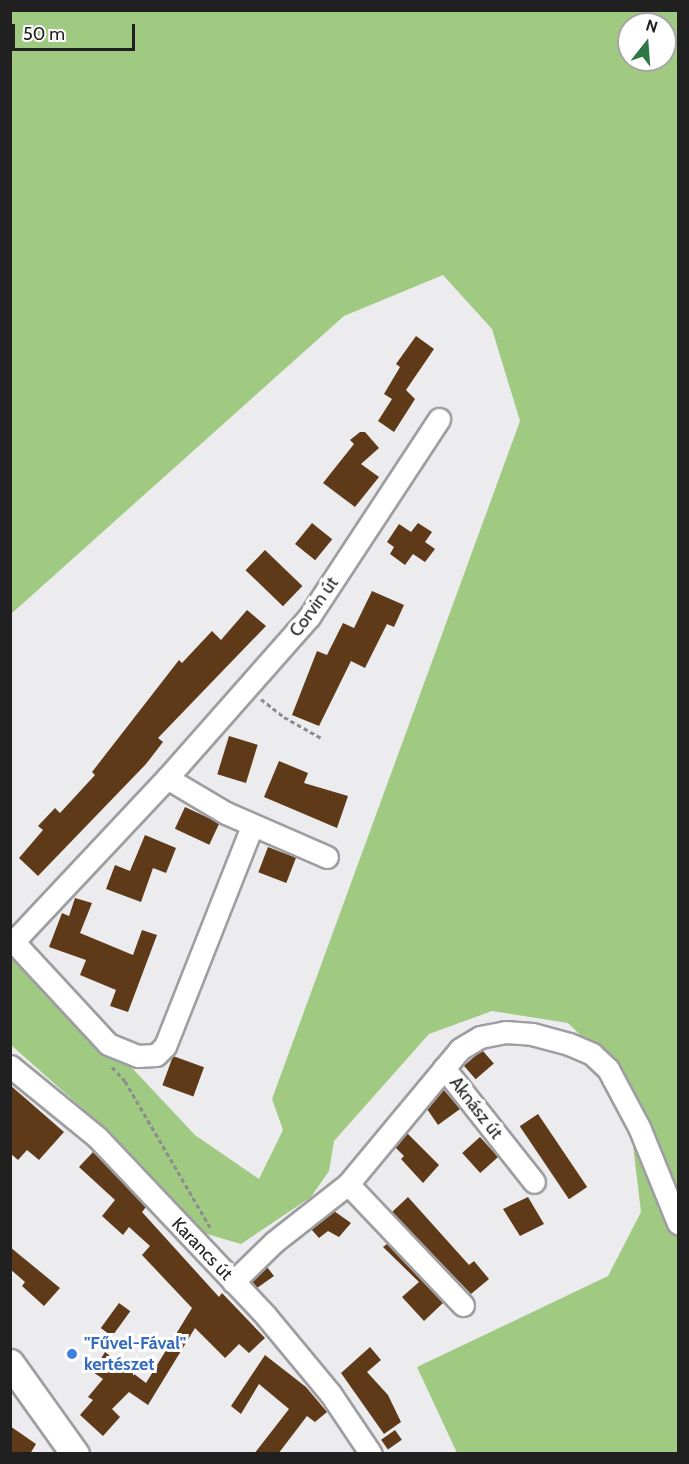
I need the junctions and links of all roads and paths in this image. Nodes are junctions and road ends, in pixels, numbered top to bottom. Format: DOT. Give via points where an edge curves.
graph roads {
  1 [pos="439,419"];
  2 [pos="248,685"];
  3 [pos="323,739"];
  4 [pos="167,778"];
  5 [pos="252,826"];
  6 [pos="327,857"];
  7 [pos="12,940"];
  8 [pos="99,1034"];
  9 [pos="10,1066"];
  10 [pos="444,1068"];
  11 [pos="534,1182"];
  12 [pos="348,1184"];
  13 [pos="678,1223"];
  14 [pos="216,1237"];
  15 [pos="233,1282"];
  16 [pos="463,1305"];
  17 [pos="10,1364"];
  18 [pos="75,1454"];
  19 [pos="371,1454"];
  1 -- 2 [label="street, Corvin út" via="309,616"];
  2 -- 3 [label="path" via="284,717"];
  2 -- 4 [label="street, Corvin út"];
  4 -- 5 [label="street" via="205,803"];
  4 -- 7 [label="street, Corvin út"];
  5 -- 6 [label="street"];
  5 -- 8 [label="street, Corvin út" via="163,1050 152,1056 137,1056 108,1044"];
  7 -- 8 [label="street, Corvin út"];
  8 -- 14 [label="path" via="99,1053 125,1081"];
  9 -- 15 [label="street, Karancs út" via="98,1137"];
  10 -- 11 [label="street, Aknász út"];
  10 -- 12 [label="street, Aknász út"];
  10 -- 13 [label="street" via="470,1042 505,1032 545,1036 592,1054 617,1083"];
  12 -- 15 [label="street, Aknász út" via="274,1242"];
  12 -- 16 [label="street"];
  15 -- 19 [label="street, Karancs út" via="330,1393"];
  17 -- 18 [label="main road"];
}
